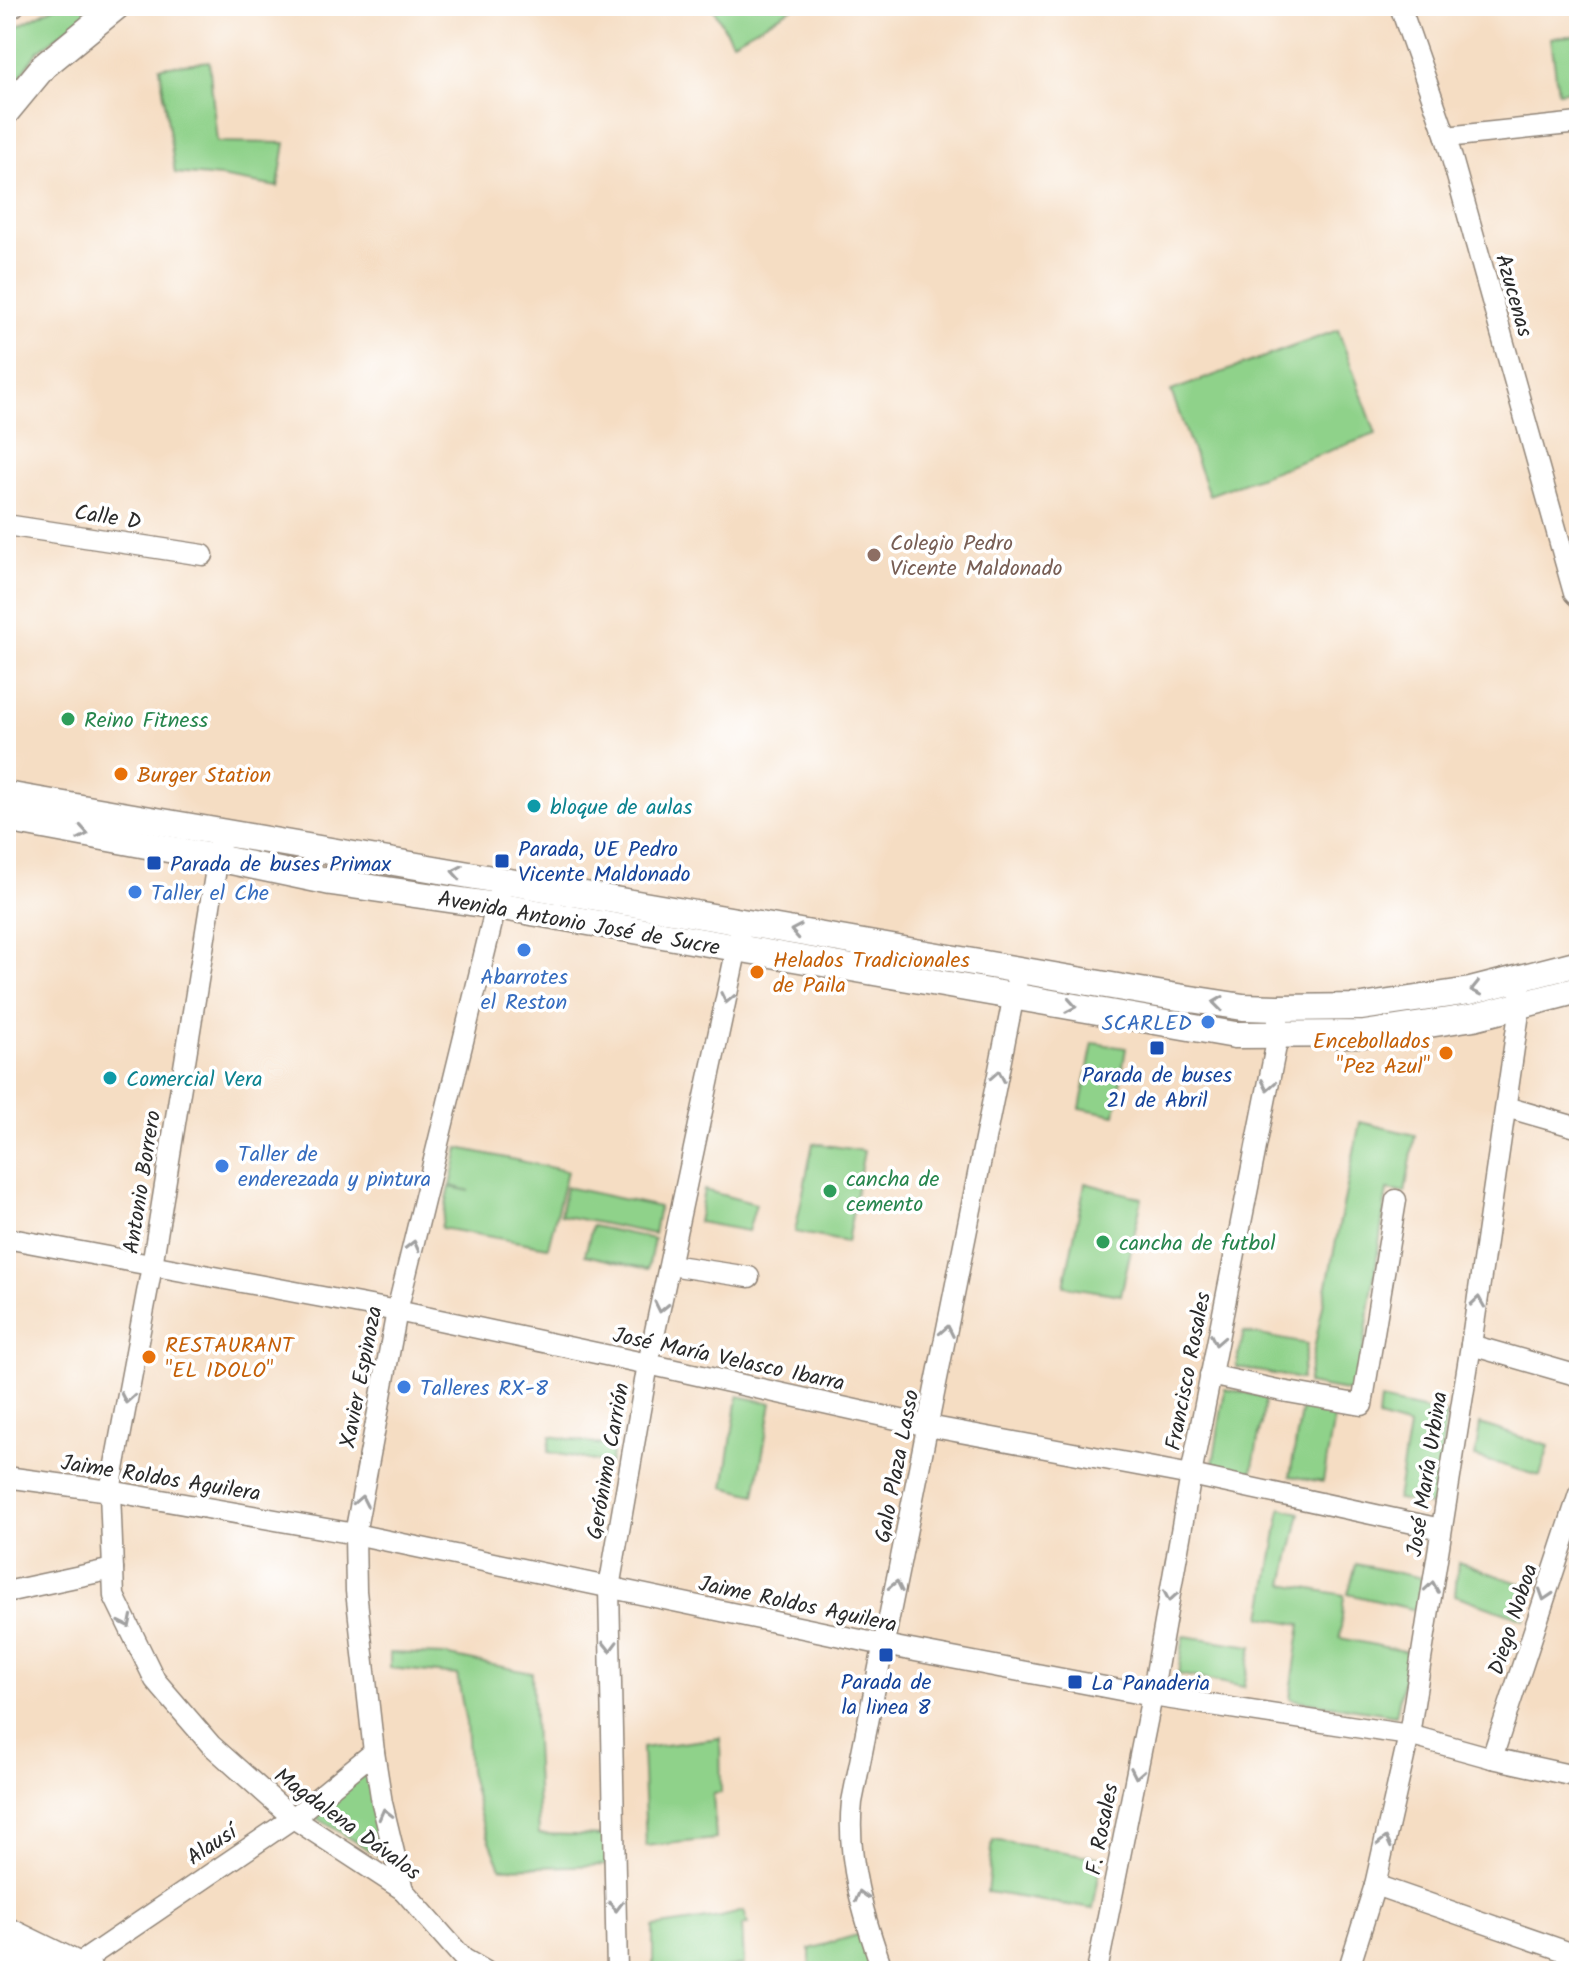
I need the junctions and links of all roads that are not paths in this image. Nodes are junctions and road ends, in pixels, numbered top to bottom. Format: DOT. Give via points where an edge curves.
graph roads {
  1 [pos="14,6"];
  2 [pos="117,6"];
  3 [pos="1400,6"];
  4 [pos="6,11"];
  5 [pos="6,112"];
  6 [pos="1579,123"];
  7 [pos="1446,137"];
  8 [pos="6,525"];
  9 [pos="203,555"];
  10 [pos="1579,598"];
  11 [pos="6,795"];
  12 [pos="6,819"];
  13 [pos="222,832"];
  14 [pos="217,858"];
  15 [pos="501,879"];
  16 [pos="497,906"];
  17 [pos="742,922"];
  18 [pos="738,949"];
  19 [pos="1579,963"];
  20 [pos="1019,970"];
  21 [pos="1519,979"];
  22 [pos="1579,990"];
  23 [pos="1014,997"];
  24 [pos="1520,1006"];
  25 [pos="1277,1008"];
  26 [pos="1278,1036"];
  27 [pos="1506,1107"];
  28 [pos="1579,1128"];
  29 [pos="1396,1200"];
  30 [pos="6,1238"];
  31 [pos="670,1265"];
  32 [pos="152,1266"];
  33 [pos="749,1277"];
  34 [pos="397,1311"];
  35 [pos="1471,1345"];
  36 [pos="648,1364"];
  37 [pos="1210,1375"];
  38 [pos="1579,1376"];
  39 [pos="928,1426"];
  40 [pos="1191,1475"];
  41 [pos="6,1477"];
  42 [pos="110,1491"];
  43 [pos="1579,1494"];
  44 [pos="1441,1529"];
  45 [pos="355,1534"];
  46 [pos="113,1569"];
  47 [pos="609,1588"];
  48 [pos="6,1592"];
  49 [pos="884,1645"];
  50 [pos="1152,1696"];
  51 [pos="1409,1735"];
  52 [pos="374,1752"];
  53 [pos="1492,1758"];
  54 [pos="1579,1777"];
  55 [pos="293,1818"];
  56 [pos="1375,1885"];
  57 [pos="403,1890"];
  58 [pos="6,1930"];
  59 [pos="1579,1956"];
  60 [pos="6,1957"];
  61 [pos="80,1969"];
  62 [pos="35,1971"];
  63 [pos="485,1971"];
  64 [pos="617,1971"];
  65 [pos="883,1971"];
  66 [pos="1097,1971"];
  67 [pos="1348,1971"];
  1 -- 4 [label="street"];
  2 -- 5 [label="main road" via="44,66"];
  3 -- 7 [label="street, Azucenas"];
  6 -- 7 [label="street"];
  7 -- 10 [label="street, Azucenas"];
  8 -- 9 [label="street, Calle D"];
  11 -- 13 [label="main road, Avenida Antonio José de Sucre"];
  12 -- 14 [label="main road, Avenida Antonio José de Sucre, one-way"];
  13 -- 14 [label="street, Antonio Borrero"];
  15 -- 13 [label="main road, Avenida Antonio José de Sucre, one-way"];
  14 -- 16 [label="main road, Avenida Antonio José de Sucre" via="331,882"];
  14 -- 32 [label="street, Antonio Borrero"];
  15 -- 16 [label="street, Xavier Espinoza"];
  15 -- 17 [label="main road, Avenida Antonio José de Sucre"];
  16 -- 18 [label="main road, Avenida Antonio José de Sucre"];
  34 -- 16 [label="street, Xavier Espinoza, one-way"];
  17 -- 18 [label="street, Gerónimo Carrión"];
  20 -- 17 [label="main road, Avenida Antonio José de Sucre, one-way"];
  18 -- 23 [label="main road, Avenida Antonio José de Sucre"];
  18 -- 31 [label="street, Gerónimo Carrión, one-way"];
  19 -- 21 [label="main road, Avenida Antonio José de Sucre"];
  20 -- 23 [label="street, Galo Plaza Lasso"];
  25 -- 20 [label="main road, Avenida Antonio José de Sucre, one-way"];
  21 -- 24 [label="street, José María Urbina"];
  21 -- 25 [label="main road, Avenida Antonio José de Sucre, one-way" via="1362,1007"];
  22 -- 24 [label="main road, Avenida Antonio José de Sucre"];
  23 -- 26 [label="main road, Avenida Antonio José de Sucre, one-way" via="1235,1035"];
  39 -- 23 [label="street, Galo Plaza Lasso, one-way"];
  24 -- 26 [label="main road, Avenida Antonio José de Sucre" via="1364,1034"];
  24 -- 27 [label="street, José María Urbina"];
  25 -- 26 [label="street, Francisco Rosales"];
  26 -- 37 [label="street, Francisco Rosales, one-way"];
  27 -- 28 [label="street"];
  35 -- 27 [label="street, José María Urbina, one-way"];
  29 -- 37 [label="street" via="1362,1405"];
  30 -- 32 [label="street, José María Velasco Ibarra"];
  31 -- 33 [label="street"];
  31 -- 36 [label="street, Gerónimo Carrión, one-way"];
  32 -- 34 [label="street, José María Velasco Ibarra"];
  32 -- 42 [label="street, Antonio Borrero, one-way"];
  34 -- 36 [label="street, José María Velasco Ibarra"];
  45 -- 34 [label="street, Xavier Espinoza, one-way"];
  35 -- 38 [label="street"];
  35 -- 44 [label="street, José María Urbina"];
  36 -- 39 [label="street, José María Velasco Ibarra"];
  36 -- 47 [label="street, Gerónimo Carrión"];
  37 -- 40 [label="street, Francisco Rosales"];
  39 -- 40 [label="street, José María Velasco Ibarra"];
  49 -- 39 [label="street, Galo Plaza Lasso, one-way"];
  40 -- 44 [label="street, José María Velasco Ibarra"];
  40 -- 50 [label="street, Francisco Rosales, one-way"];
  41 -- 42 [label="street, Jaime Roldos Aguilera"];
  42 -- 45 [label="street, Jaime Roldos Aguilera"];
  42 -- 46 [label="street, Magdalena Dávalos"];
  43 -- 53 [label="street, Diego Noboa, one-way"];
  51 -- 44 [label="street, José María Urbina, one-way"];
  45 -- 47 [label="street, Jaime Roldos Aguilera"];
  45 -- 52 [label="street, Xavier Espinoza"];
  46 -- 48 [label="street"];
  46 -- 55 [label="street, Magdalena Dávalos, one-way" via="114,1596 155,1680 211,1745"];
  47 -- 49 [label="street, Jaime Roldos Aguilera"];
  47 -- 64 [label="street, Gerónimo Carrión, one-way"];
  49 -- 50 [label="street, Jaime Roldos Aguilera"];
  65 -- 49 [label="street, Galo Plaza Lasso, one-way" via="857,1886 850,1824"];
  50 -- 51 [label="street, Jaime Roldos Aguilera"];
  50 -- 66 [label="street, F. Rosales, one-way"];
  51 -- 53 [label="street, Jaime Roldos Aguilera"];
  56 -- 51 [label="street, José María Urbina, one-way"];
  52 -- 55 [label="street, Alausí"];
  57 -- 52 [label="street, Xavier Espinoza, one-way"];
  53 -- 54 [label="street, Jaime Roldos Aguilera"];
  55 -- 57 [label="street, Magdalena Dávalos"];
  55 -- 61 [label="street, Alausí"];
  56 -- 59 [label="street"];
  56 -- 67 [label="street, José María Urbina"];
  57 -- 63 [label="street, Magdalena Dávalos" via="464,1959"];
  58 -- 61 [label="main road"];
  60 -- 62 [label="main road"];
}
